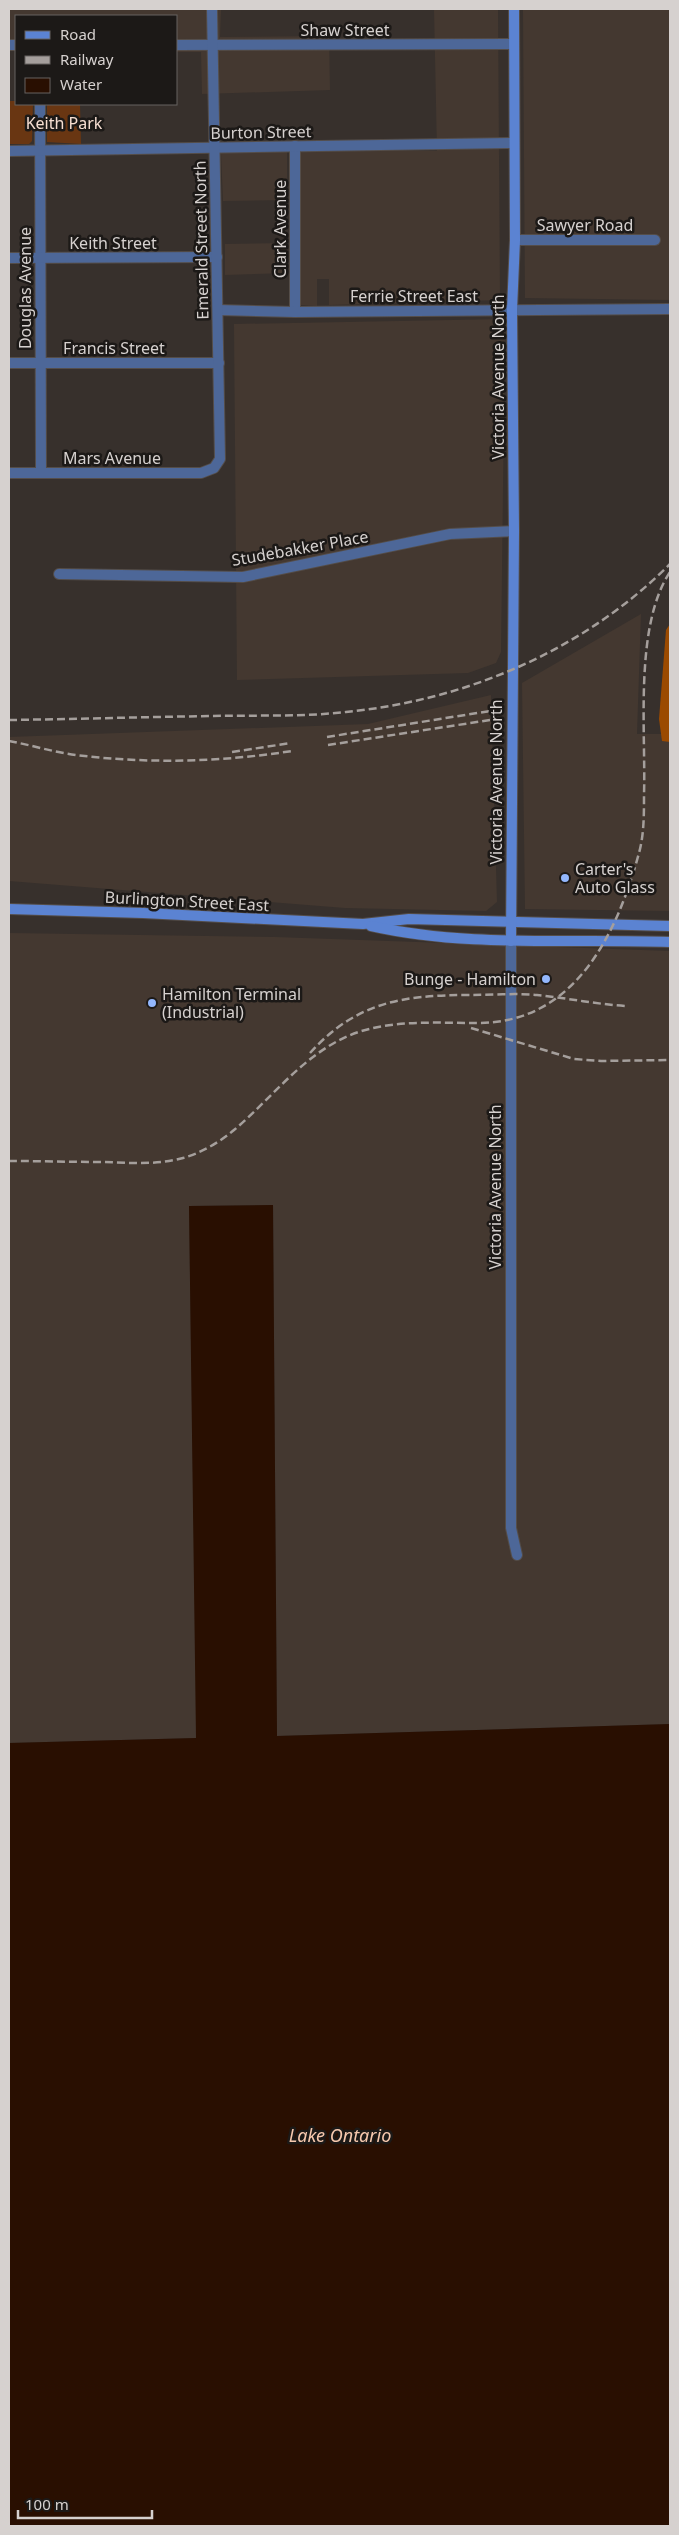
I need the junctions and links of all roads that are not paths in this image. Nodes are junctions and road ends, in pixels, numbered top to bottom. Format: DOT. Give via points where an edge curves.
graph roads {
  1 [pos="212,9"];
  2 [pos="514,9"];
  3 [pos="514,44"];
  4 [pos="178,45"];
  5 [pos="213,45"];
  6 [pos="40,105"];
  7 [pos="514,143"];
  8 [pos="294,146"];
  9 [pos="214,148"];
  10 [pos="9,151"];
  11 [pos="40,151"];
  12 [pos="515,240"];
  13 [pos="655,240"];
  14 [pos="217,257"];
  15 [pos="9,258"];
  16 [pos="40,258"];
  17 [pos="670,309"];
  18 [pos="218,310"];
  19 [pos="512,310"];
  20 [pos="295,312"];
  21 [pos="9,363"];
  22 [pos="40,363"];
  23 [pos="219,363"];
  24 [pos="214,468"];
  25 [pos="9,473"];
  26 [pos="40,473"];
  27 [pos="514,531"];
  28 [pos="59,574"];
  29 [pos="9,909"];
  30 [pos="511,922"];
  31 [pos="363,924"];
  32 [pos="670,926"];
  33 [pos="511,941"];
  34 [pos="670,942"];
  35 [pos="516,1555"];
  1 -- 5 [label="street, Emerald Street North"];
  2 -- 3 [label="main road, Victoria Avenue North"];
  3 -- 5 [label="street, Shaw Street"];
  3 -- 7 [label="main road, Victoria Avenue North"];
  4 -- 5 [label="street, Shaw Street"];
  5 -- 9 [label="street, Emerald Street North"];
  6 -- 11 [label="street, Douglas Avenue"];
  7 -- 8 [label="street, Burton Street"];
  7 -- 12 [label="main road, Victoria Avenue North"];
  8 -- 9 [label="street, Burton Street"];
  8 -- 20 [label="street, Clark Avenue"];
  9 -- 11 [label="street, Burton Street"];
  9 -- 14 [label="street, Emerald Street North"];
  10 -- 11 [label="street, Burton Street"];
  11 -- 16 [label="street, Douglas Avenue"];
  12 -- 13 [label="street, Sawyer Road"];
  12 -- 19 [label="main road, Victoria Avenue North"];
  14 -- 16 [label="street, Keith Street"];
  14 -- 18 [label="street, Emerald Street North"];
  15 -- 16 [label="street, Keith Street"];
  16 -- 22 [label="street, Douglas Avenue"];
  17 -- 19 [label="street, Ferrie Street East"];
  18 -- 20 [label="street, Ferrie Street East"];
  18 -- 23 [label="street, Emerald Street North"];
  19 -- 20 [label="street, Ferrie Street East"];
  19 -- 27 [label="main road, Victoria Avenue North"];
  21 -- 22 [label="street, Francis Street"];
  22 -- 23 [label="street, Francis Street"];
  22 -- 26 [label="street, Douglas Avenue"];
  23 -- 24 [label="street, Emerald Street North" via="220,459"];
  24 -- 26 [label="street, Mars Avenue" via="201,473"];
  25 -- 26 [label="street, Mars Avenue"];
  27 -- 28 [label="street, Studebakker Place" via="450,534 243,577"];
  27 -- 30 [label="main road, Victoria Avenue North"];
  29 -- 31 [label="main road, Burlington Street East"];
  30 -- 31 [label="main road, Burlington Street East" via="409,919"];
  30 -- 32 [label="main road, Burlington Street East"];
  30 -- 33 [label="main road, Victoria Avenue North"];
  31 -- 33 [label="main road, Burlington Street East" via="408,934"];
  33 -- 34 [label="main road, Burlington Street East"];
  33 -- 35 [label="street, Victoria Avenue North" via="511,1528"];
}
